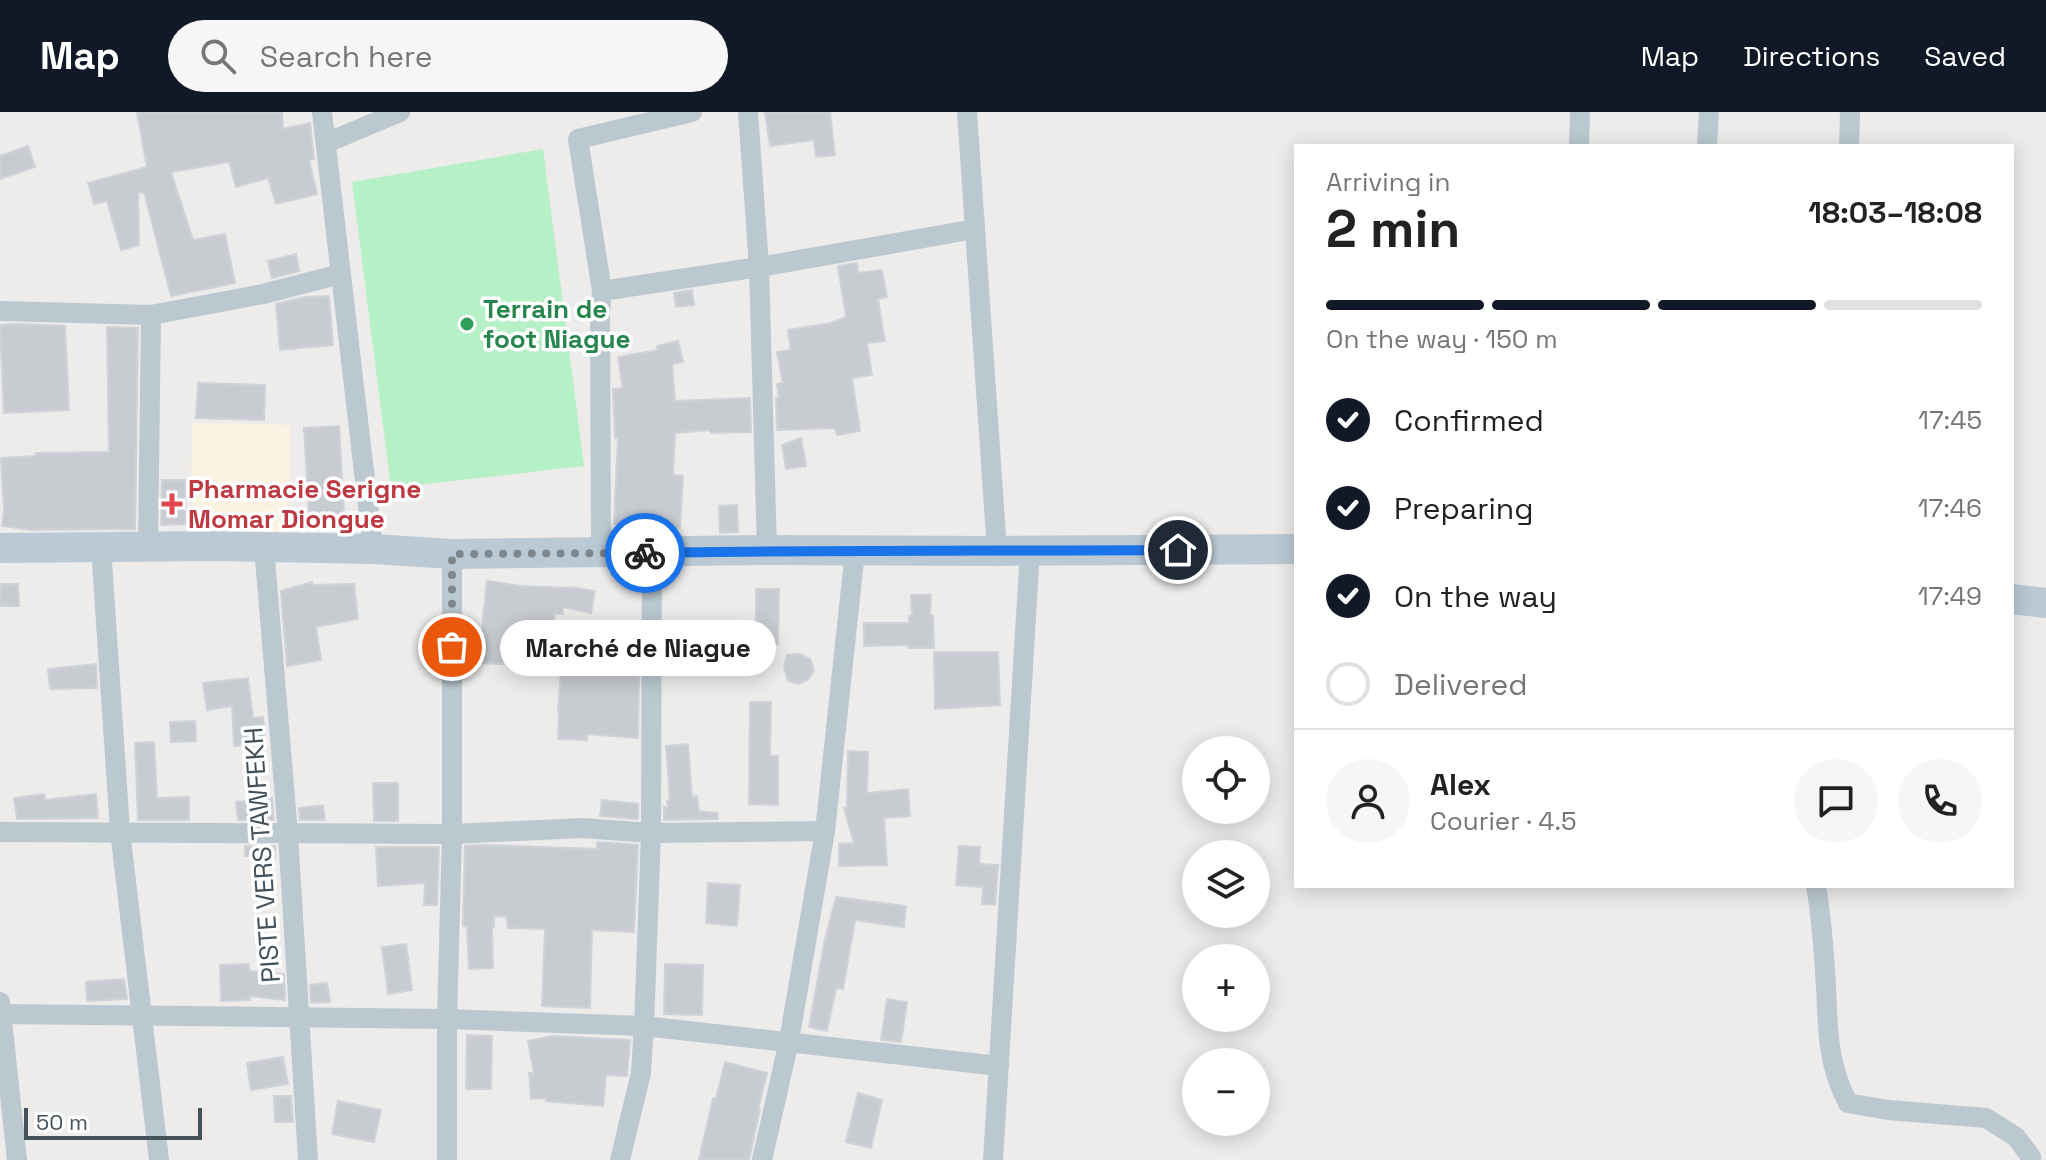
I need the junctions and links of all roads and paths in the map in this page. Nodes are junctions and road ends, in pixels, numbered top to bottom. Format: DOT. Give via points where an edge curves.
graph roads {
  1 [pos="322,112"];
  2 [pos="400,112"];
  3 [pos="692,112"];
  4 [pos="748,112"];
  5 [pos="967,112"];
  6 [pos="1580,112"];
  7 [pos="1709,112"];
  8 [pos="1850,112"];
  9 [pos="326,143"];
  10 [pos="1579,144"];
  11 [pos="1707,144"];
  12 [pos="1849,144"];
  13 [pos="975,229"];
  14 [pos="759,267"];
  15 [pos="341,274"];
  16 [pos="602,291"];
  17 [pos="0,311"];
  18 [pos="151,315"];
  19 [pos="101,547"];
  20 [pos="148,547"];
  21 [pos="264,547"];
  22 [pos="0,548"];
  23 [pos="373,549"];
  24 [pos="1294,549"];
  25 [pos="767,550"];
  26 [pos="855,551"];
  27 [pos="997,551"];
  28 [pos="1030,551"];
  29 [pos="652,552"];
  30 [pos="601,553"];
  31 [pos="452,554"];
  32 [pos="2014,599"];
  33 [pos="2046,603"];
  34 [pos="120,831"];
  35 [pos="825,831"];
  36 [pos="0,832"];
  37 [pos="651,833"];
  38 [pos="288,834"];
  39 [pos="452,834"];
  40 [pos="1816,888"];
  41 [pos="1,1010"];
  42 [pos="141,1015"];
  43 [pos="299,1017"];
  44 [pos="447,1019"];
  45 [pos="644,1026"];
  46 [pos="789,1041"];
  47 [pos="999,1066"];
  48 [pos="2031,1157"];
  49 [pos="17,1160"];
  50 [pos="159,1160"];
  51 [pos="308,1160"];
  52 [pos="447,1160"];
  53 [pos="620,1160"];
  54 [pos="762,1160"];
  55 [pos="993,1160"];
  1 -- 9 [label="street"];
  2 -- 9 [label="street"];
  3 -- 16 [label="street" via="578,139"];
  4 -- 14 [label="street"];
  5 -- 13 [label="street"];
  6 -- 10 [label="street"];
  7 -- 11 [label="street"];
  8 -- 12 [label="street"];
  9 -- 15 [label="street"];
  13 -- 14 [label="street"];
  13 -- 27 [label="street"];
  14 -- 16 [label="street"];
  14 -- 25 [label="street"];
  15 -- 18 [label="street"];
  15 -- 23 [label="street"];
  16 -- 30 [label="street"];
  17 -- 18 [label="street"];
  18 -- 20 [label="street"];
  19 -- 20 [label="main road"];
  19 -- 22 [label="main road"];
  19 -- 34 [label="street"];
  20 -- 21 [label="main road"];
  21 -- 23 [label="main road"];
  21 -- 38 [label="street, PISTE VERS TAWFEKH"];
  23 -- 31 [label="main road"];
  24 -- 28 [label="main road"];
  25 -- 26 [label="main road"];
  25 -- 29 [label="main road"];
  26 -- 27 [label="main road"];
  26 -- 35 [label="street"];
  27 -- 28 [label="main road"];
  28 -- 47 [label="street"];
  29 -- 30 [label="main road"];
  29 -- 37 [label="street"];
  30 -- 31 [label="main road"];
  31 -- 39 [label="street"];
  32 -- 33 [label="main road"];
  34 -- 36 [label="street"];
  34 -- 38 [label="street"];
  34 -- 42 [label="street"];
  35 -- 37 [label="street"];
  35 -- 46 [label="street"];
  37 -- 39 [label="street" via="582,828"];
  37 -- 45 [label="street"];
  38 -- 39 [label="street"];
  38 -- 43 [label="street, PISTE VERS TAWFEKH"];
  39 -- 44 [label="street"];
  40 -- 48 [label="street" via="1829,1048 1848,1103 1986,1118 2016,1137"];
  41 -- 42 [label="street"];
  41 -- 49 [label="street"];
  42 -- 43 [label="street"];
  42 -- 50 [label="street"];
  43 -- 44 [label="street"];
  43 -- 51 [label="street, PISTE VERS TAWFEKH"];
  44 -- 45 [label="street"];
  44 -- 52 [label="street"];
  45 -- 46 [label="street"];
  45 -- 53 [label="street" via="641,1073"];
  46 -- 47 [label="street"];
  46 -- 54 [label="street"];
  47 -- 55 [label="street"];
}
